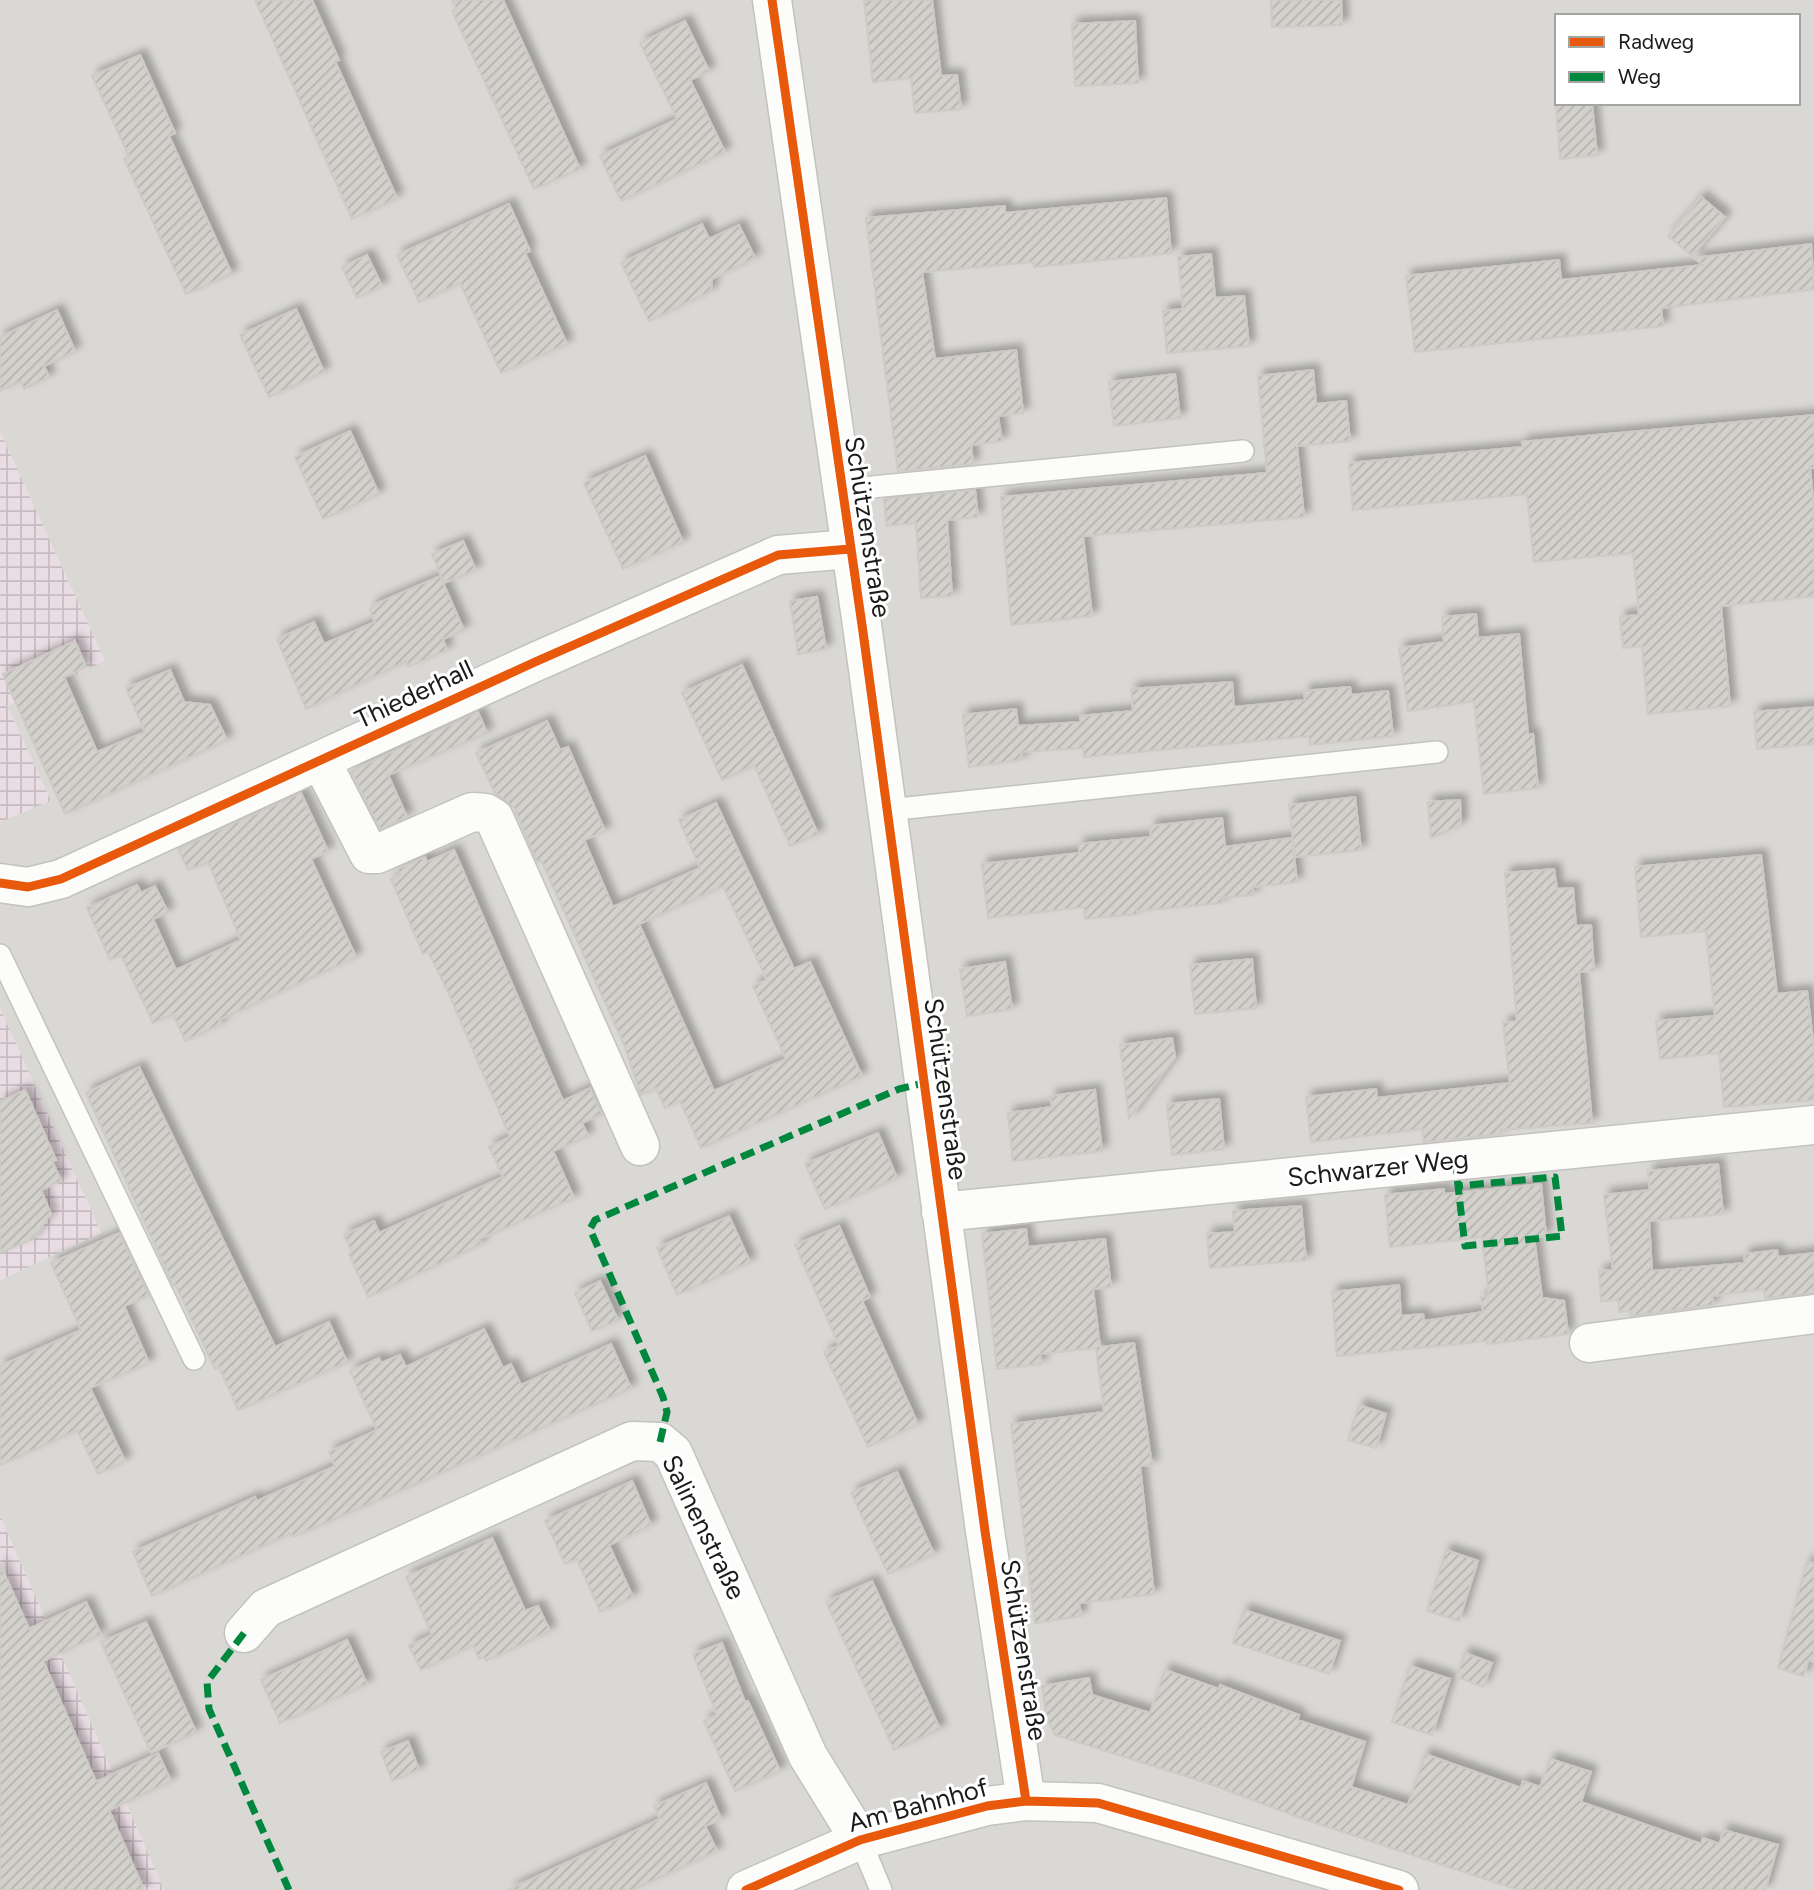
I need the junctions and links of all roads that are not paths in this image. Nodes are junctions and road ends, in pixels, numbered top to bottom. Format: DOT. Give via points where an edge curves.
graph roads {
  1 [pos="772,0"];
  2 [pos="1243,451"];
  3 [pos="841,490"];
  4 [pos="850,549"];
  5 [pos="1437,752"];
  6 [pos="321,761"];
  7 [pos="888,810"];
  8 [pos="0,883"];
  9 [pos="37,886"];
  10 [pos="0,895"];
  11 [pos="0,955"];
  12 [pos="1814,1125"];
  13 [pos="640,1146"];
  14 [pos="942,1212"];
  15 [pos="1814,1314"];
  16 [pos="1589,1343"];
  17 [pos="194,1359"];
  18 [pos="244,1633"];
  19 [pos="1026,1801"];
  20 [pos="860,1840"];
  21 [pos="746,1890"];
  22 [pos="881,1890"];
  23 [pos="1399,1890"];
  1 -- 3 [label="street, Schützenstraße"];
  2 -- 3 [label="lane"];
  3 -- 4 [label="street, Schützenstraße"];
  4 -- 6 [label="street, Thiederhall" via="778,555"];
  4 -- 7 [label="street, Schützenstraße"];
  5 -- 7 [label="lane"];
  6 -- 9 [label="street, Thiederhall"];
  6 -- 13 [label="street" via="369,854 472,812 494,818"];
  7 -- 14 [label="street, Schützenstraße"];
  8 -- 9 [label="street, Thiederhall"];
  9 -- 10 [label="lane"];
  11 -- 17 [label="lane"];
  12 -- 14 [label="street, Schwarzer Weg"];
  14 -- 19 [label="street, Schützenstraße"];
  15 -- 16 [label="street"];
  18 -- 20 [label="street, Salinenstraße" via="267,1608 426,1533 632,1440 660,1442 673,1452 808,1756"];
  19 -- 20 [label="street, Am Bahnhof" via="988,1806"];
  19 -- 23 [label="street" via="1098,1803"];
  20 -- 21 [label="street, Am Bahnhof"];
  20 -- 22 [label="lane"];
}
